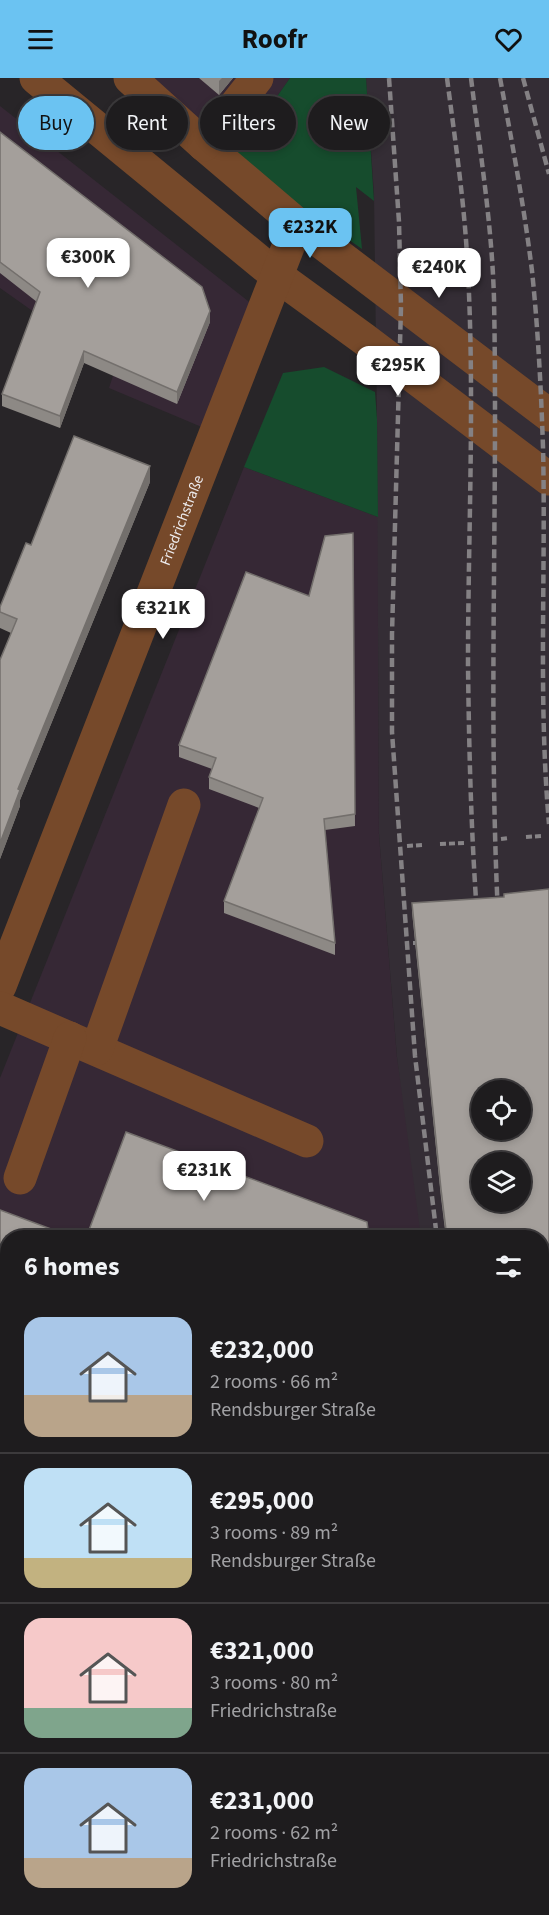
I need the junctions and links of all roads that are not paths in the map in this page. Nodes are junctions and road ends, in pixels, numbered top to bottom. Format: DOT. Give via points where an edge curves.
graph roads {
  1 [pos="36,78"];
  2 [pos="130,78"];
  3 [pos="256,78"];
  4 [pos="242,96"];
  5 [pos="200,141"];
  6 [pos="210,150"];
  7 [pos="297,224"];
  8 [pos="276,275"];
  9 [pos="549,415"];
  10 [pos="549,479"];
  11 [pos="184,805"];
  12 [pos="0,986"];
  13 [pos="0,1008"];
  14 [pos="83,1043"];
  15 [pos="307,1141"];
  16 [pos="20,1178"];
  1 -- 8 [label="street"];
  2 -- 5 [label="street"];
  3 -- 4 [label="street"];
  6 -- 7 [label="street"];
  7 -- 8 [label="street, Friedrichstraße"];
  7 -- 9 [label="street"];
  8 -- 10 [label="street"];
  8 -- 12 [label="street, Friedrichstraße"];
  11 -- 14 [label="street"];
  13 -- 14 [label="street"];
  14 -- 15 [label="street"];
  14 -- 16 [label="street"];
}
